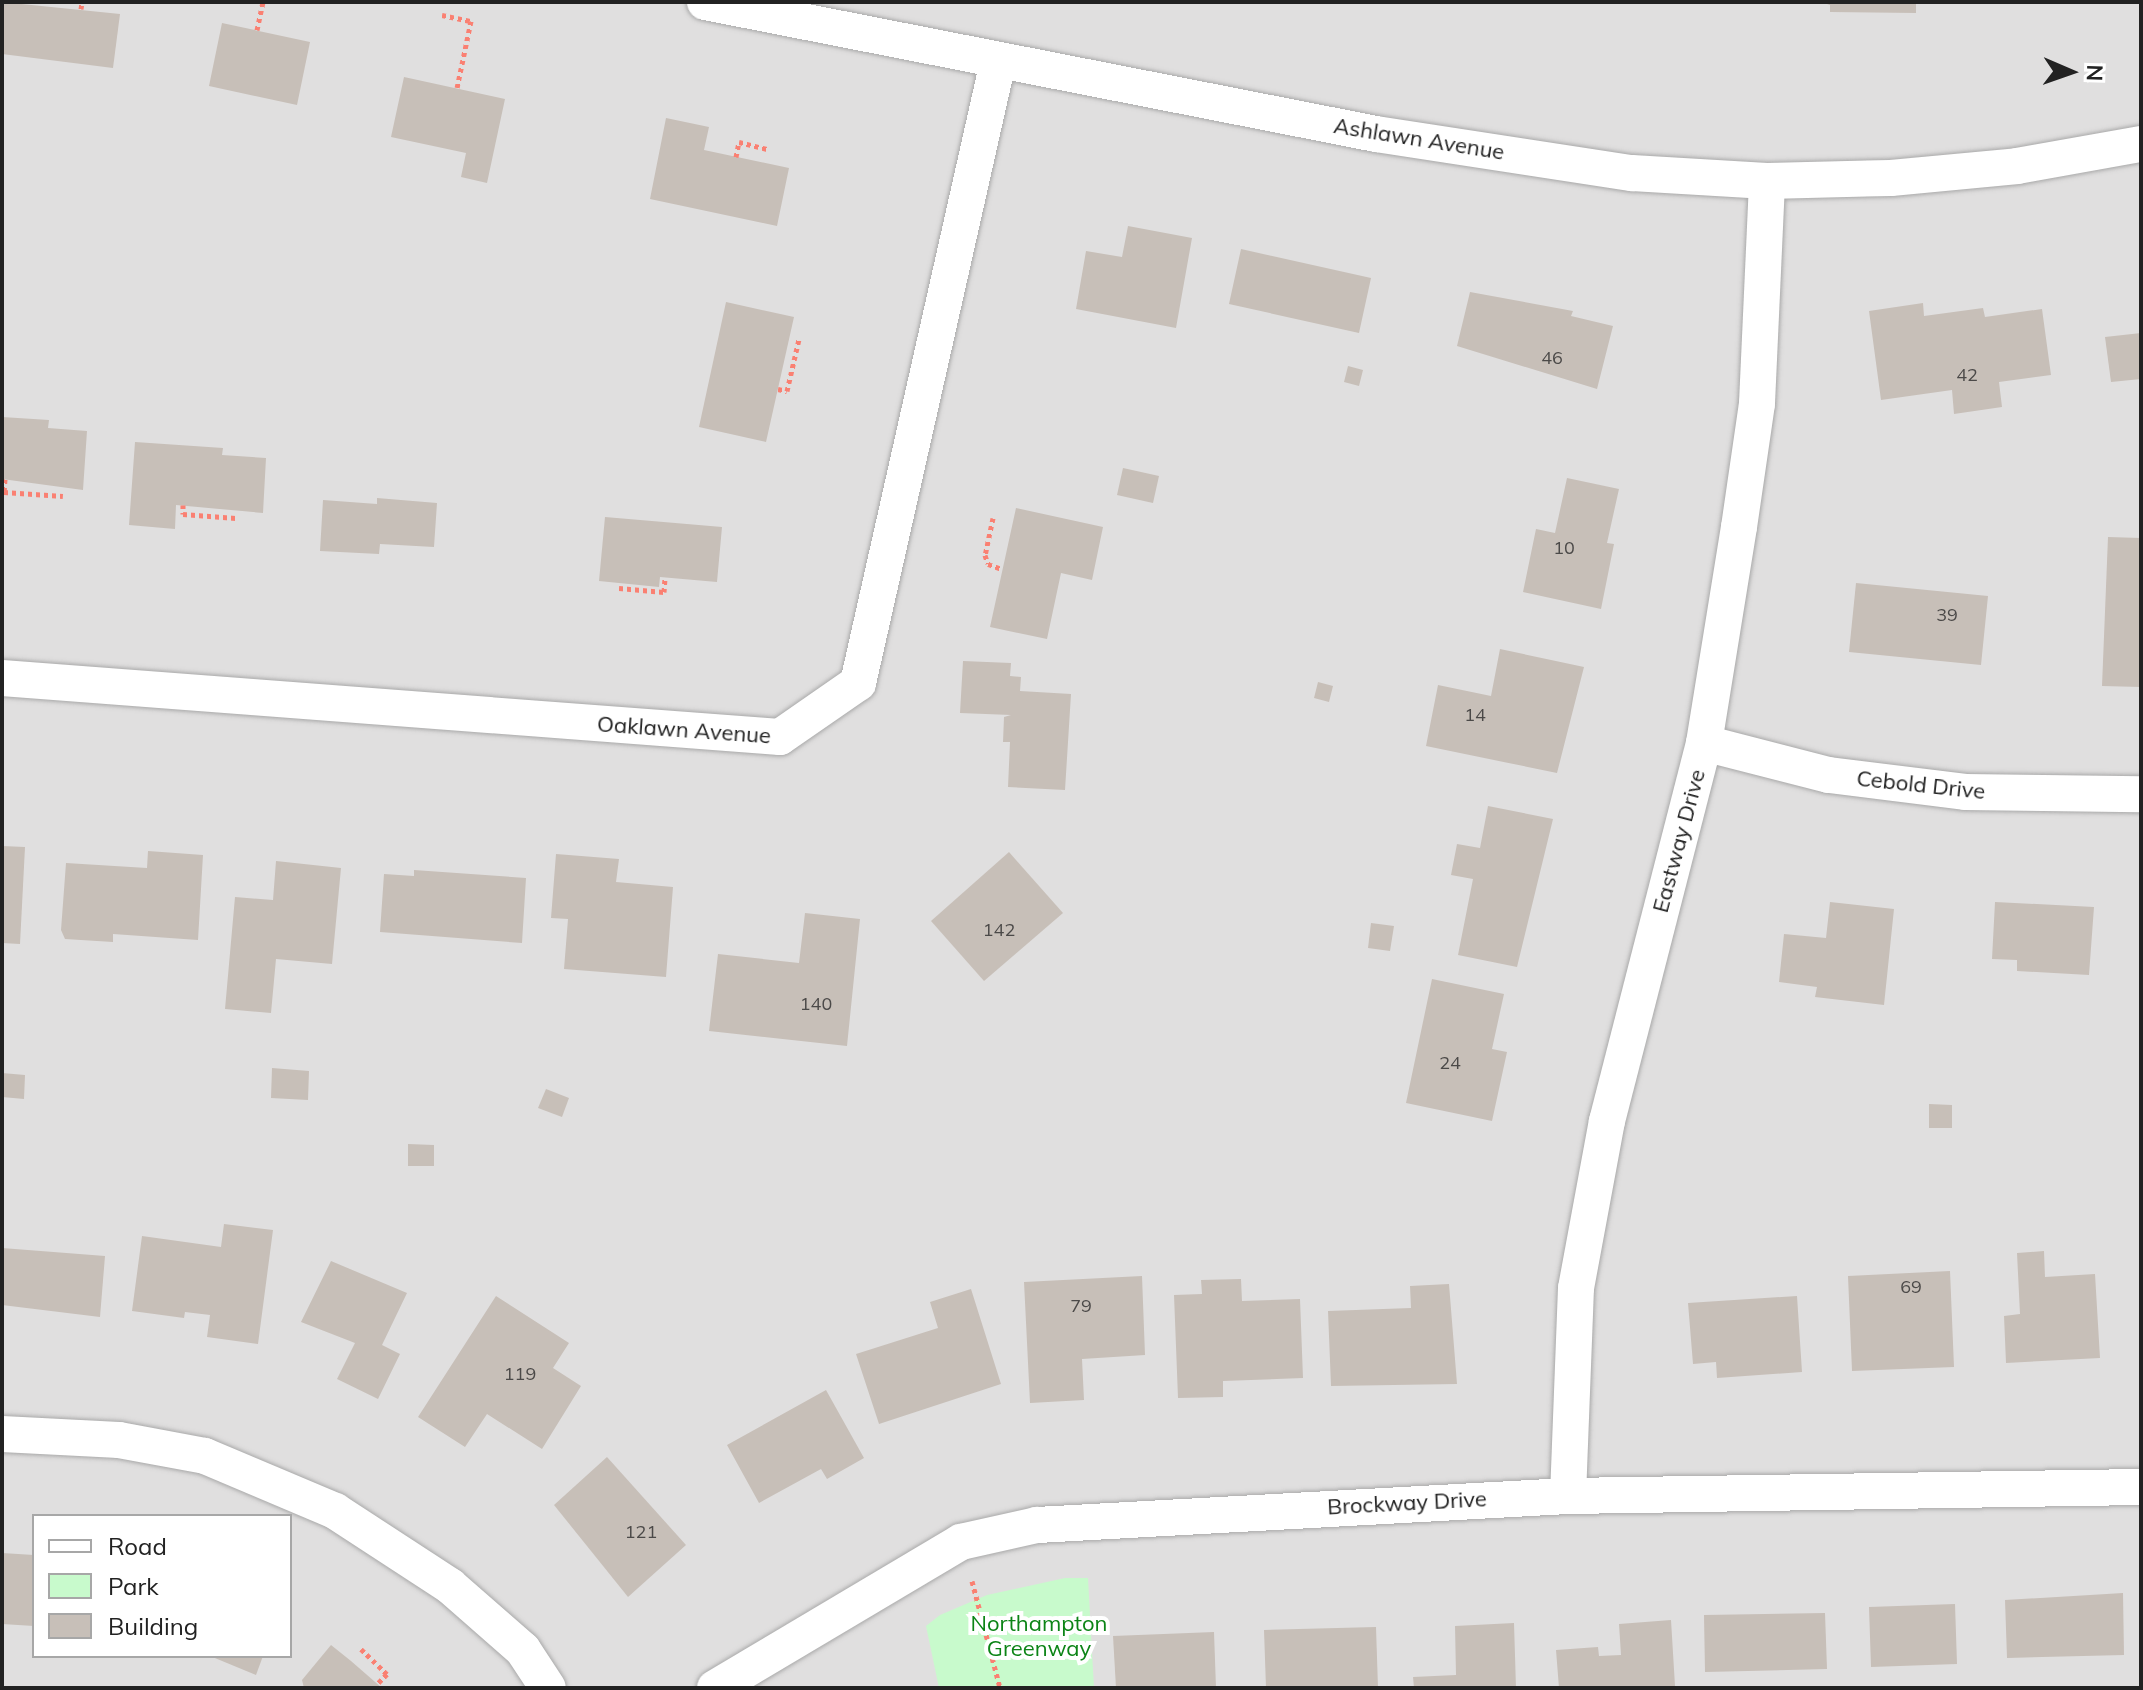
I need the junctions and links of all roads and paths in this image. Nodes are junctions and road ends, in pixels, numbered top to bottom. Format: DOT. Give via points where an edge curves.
graph roads {
  1 [pos="263,2"];
  2 [pos="705,2"];
  3 [pos="442,15"];
  4 [pos="257,30"];
  5 [pos="998,62"];
  6 [pos="457,88"];
  7 [pos="2141,144"];
  8 [pos="768,149"];
  9 [pos="736,157"];
  10 [pos="1767,181"];
  11 [pos="799,339"];
  12 [pos="778,389"];
  13 [pos="5,479"];
  14 [pos="63,496"];
  15 [pos="183,505"];
  16 [pos="236,518"];
  17 [pos="993,518"];
  18 [pos="1002,569"];
  19 [pos="665,578"];
  20 [pos="619,588"];
  21 [pos="2,678"];
  22 [pos="1704,743"];
  23 [pos="2141,794"];
  24 [pos="2,1434"];
  25 [pos="2141,1487"];
  26 [pos="1568,1496"];
  27 [pos="961,1542"];
  28 [pos="361,1649"];
  29 [pos="377,1684"];
  30 [pos="548,1688"];
  31 [pos="715,1688"];
  32 [pos="1000,1688"];
  1 -- 4 [label="path"];
  2 -- 5 [label="street, Ashlawn Avenue"];
  3 -- 6 [label="path" via="471,21"];
  5 -- 10 [label="street, Ashlawn Avenue" via="1541,159 1632,173"];
  5 -- 21 [label="street, Oaklawn Avenue" via="858,683 780,737"];
  7 -- 10 [label="street, Ashlawn Avenue" via="2001,168"];
  8 -- 9 [label="path" via="739,142"];
  10 -- 22 [label="street, Eastway Drive" via="1757,403"];
  11 -- 12 [label="path" via="787,391"];
  13 -- 14 [label="path" via="4,492"];
  15 -- 16 [label="path" via="183,514"];
  17 -- 18 [label="path" via="985,555 988,564"];
  19 -- 20 [label="path" via="664,592"];
  22 -- 23 [label="street, Cebold Drive" via="1829,775 1965,792"];
  22 -- 26 [label="street, Eastway Drive" via="1607,1121 1584,1243 1568,1398"];
  24 -- 30 [label="street" via="119,1440 205,1456 335,1511 450,1586 523,1650"];
  25 -- 26 [label="street, Brockway Drive"];
  26 -- 27 [label="street, Brockway Drive" via="1125,1517 1037,1525"];
  27 -- 31 [label="street, Brockway Drive"];
  27 -- 32 [label="path"];
  28 -- 29 [label="path" via="387,1674"];
}
